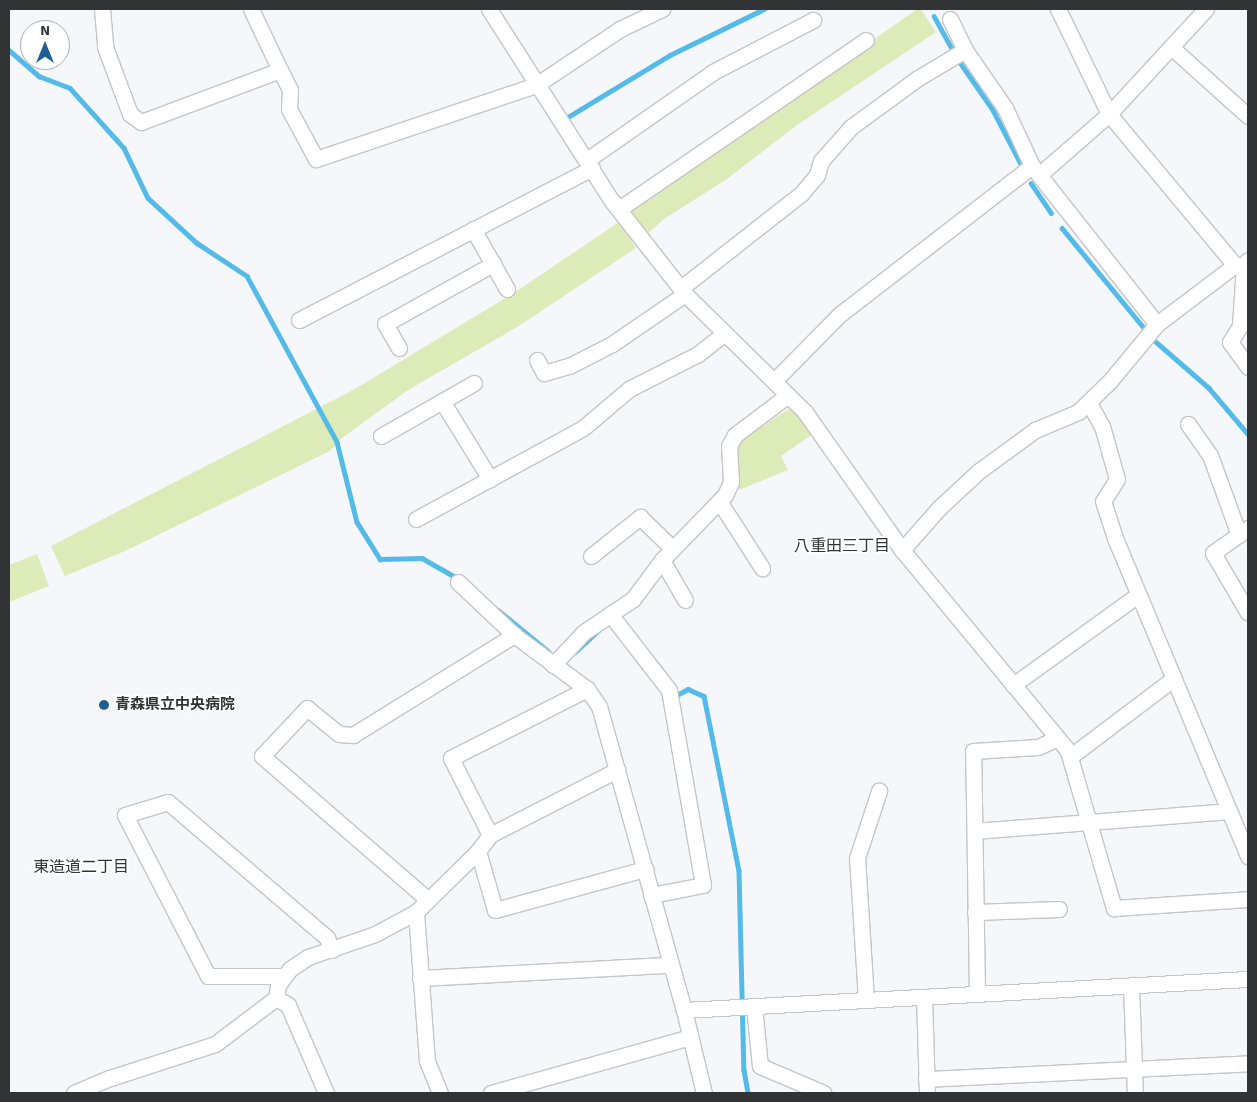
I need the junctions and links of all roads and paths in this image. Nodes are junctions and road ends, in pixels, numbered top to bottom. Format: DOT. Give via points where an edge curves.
graph roads {
  1 [pos="102,9"];
  2 [pos="251,9"];
  3 [pos="489,9"];
  4 [pos="662,9"];
  5 [pos="1058,9"];
  6 [pos="1206,9"];
  7 [pos="950,19"];
  8 [pos="813,20"];
  9 [pos="866,40"];
  10 [pos="1171,47"];
  11 [pos="965,50"];
  12 [pos="280,70"];
  13 [pos="536,85"];
  14 [pos="1109,114"];
  15 [pos="1248,116"];
  16 [pos="590,164"];
  17 [pos="1035,171"];
  18 [pos="619,210"];
  19 [pos="473,229"];
  20 [pos="1242,263"];
  21 [pos="493,264"];
  22 [pos="507,289"];
  23 [pos="683,291"];
  24 [pos="299,320"];
  25 [pos="1157,324"];
  26 [pos="724,334"];
  27 [pos="399,348"];
  28 [pos="537,360"];
  29 [pos="1248,367"];
  30 [pos="775,380"];
  31 [pos="474,383"];
  32 [pos="788,395"];
  33 [pos="442,401"];
  34 [pos="1089,403"];
  35 [pos="1188,424"];
  36 [pos="381,436"];
  37 [pos="490,479"];
  38 [pos="719,501"];
  39 [pos="416,519"];
  40 [pos="1243,531"];
  41 [pos="672,548"];
  42 [pos="902,550"];
  43 [pos="591,556"];
  44 [pos="662,560"];
  45 [pos="762,568"];
  46 [pos="458,582"];
  47 [pos="1138,595"];
  48 [pos="685,600"];
  49 [pos="610,614"];
  50 [pos="1248,614"];
  51 [pos="514,635"];
  52 [pos="553,665"];
  53 [pos="1174,678"];
  54 [pos="1013,685"];
  55 [pos="587,689"];
  56 [pos="1057,738"];
  57 [pos="1071,756"];
  58 [pos="617,770"];
  59 [pos="879,791"];
  60 [pos="1229,811"];
  61 [pos="1090,823"];
  62 [pos="975,831"];
  63 [pos="490,835"];
  64 [pos="478,851"];
  65 [pos="1248,856"];
  66 [pos="645,869"];
  67 [pos="651,894"];
  68 [pos="427,899"];
  69 [pos="1248,899"];
  70 [pos="1059,909"];
  71 [pos="416,912"];
  72 [pos="975,912"];
  73 [pos="332,950"];
  74 [pos="671,965"];
  75 [pos="284,976"];
  76 [pos="420,978"];
  77 [pos="1248,979"];
  78 [pos="1131,985"];
  79 [pos="977,994"];
  80 [pos="924,997"];
  81 [pos="276,998"];
  82 [pos="866,1000"];
  83 [pos="754,1006"];
  84 [pos="684,1010"];
  85 [pos="690,1037"];
  86 [pos="1248,1063"];
  87 [pos="1133,1070"];
  88 [pos="927,1086"];
  89 [pos="90,1090"];
  90 [pos="74,1093"];
  91 [pos="326,1093"];
  92 [pos="440,1093"];
  93 [pos="491,1093"];
  94 [pos="704,1093"];
  95 [pos="824,1093"];
  96 [pos="1135,1093"];
  1 -- 12 [label="street" via="105,47 130,114 141,122"];
  2 -- 12 [label="street"];
  3 -- 13 [label="street"];
  4 -- 13 [label="street" via="620,29"];
  5 -- 14 [label="street"];
  6 -- 10 [label="street"];
  7 -- 11 [label="street"];
  8 -- 16 [label="street" via="713,72"];
  9 -- 18 [label="street"];
  10 -- 14 [label="street"];
  10 -- 15 [label="street"];
  11 -- 17 [label="street" via="1005,108"];
  11 -- 23 [label="street" via="918,78 851,127 821,161 817,176 801,194"];
  12 -- 13 [label="street" via="290,90 289,109 316,159"];
  13 -- 16 [label="street"];
  14 -- 17 [label="street"];
  14 -- 20 [label="street"];
  16 -- 18 [label="street"];
  16 -- 19 [label="street"];
  17 -- 25 [label="street"];
  17 -- 30 [label="street" via="838,315"];
  18 -- 23 [label="street"];
  19 -- 21 [label="street"];
  19 -- 24 [label="street"];
  20 -- 25 [label="street"];
  20 -- 29 [label="street" via="1240,326 1230,342"];
  21 -- 22 [label="street"];
  21 -- 27 [label="street" via="385,324"];
  23 -- 26 [label="street"];
  23 -- 28 [label="street" via="612,344 569,366 544,373"];
  25 -- 34 [label="street"];
  26 -- 30 [label="street"];
  26 -- 37 [label="street" via="698,354 629,389 583,428"];
  30 -- 32 [label="street"];
  31 -- 33 [label="street"];
  32 -- 38 [label="street" via="735,436 729,446 731,482"];
  32 -- 42 [label="street" via="842,460"];
  33 -- 36 [label="street"];
  33 -- 37 [label="street"];
  34 -- 42 [label="street" via="1078,412 1035,430 979,471 939,508"];
  34 -- 47 [label="street" via="1105,434 1117,479 1103,501"];
  35 -- 40 [label="street" via="1210,455"];
  37 -- 39 [label="street"];
  38 -- 41 [label="street"];
  38 -- 45 [label="street"];
  40 -- 50 [label="street" via="1213,553"];
  41 -- 43 [label="street" via="640,517"];
  41 -- 44 [label="street"];
  42 -- 54 [label="street"];
  44 -- 48 [label="street"];
  44 -- 49 [label="street" via="633,599"];
  46 -- 51 [label="street"];
  47 -- 53 [label="street"];
  47 -- 54 [label="street"];
  49 -- 52 [label="street" via="584,632"];
  49 -- 67 [label="street" via="669,690 703,885"];
  51 -- 52 [label="street"];
  51 -- 68 [label="street" via="353,735 339,734 306,708 262,756"];
  52 -- 55 [label="street"];
  53 -- 57 [label="street"];
  53 -- 60 [label="street"];
  54 -- 56 [label="street"];
  55 -- 58 [label="street" via="599,706"];
  55 -- 63 [label="street" via="451,758"];
  56 -- 57 [label="street"];
  56 -- 62 [label="street" via="1038,747 973,751"];
  57 -- 61 [label="street"];
  58 -- 63 [label="street"];
  58 -- 66 [label="street"];
  59 -- 82 [label="street" via="857,858"];
  60 -- 61 [label="street"];
  60 -- 65 [label="street"];
  61 -- 62 [label="street"];
  61 -- 69 [label="street" via="1114,908"];
  62 -- 72 [label="street"];
  63 -- 64 [label="street"];
  64 -- 66 [label="street" via="495,910"];
  64 -- 68 [label="street"];
  66 -- 67 [label="street"];
  67 -- 74 [label="street"];
  68 -- 71 [label="street"];
  70 -- 72 [label="street"];
  71 -- 73 [label="street" via="374,934"];
  71 -- 76 [label="street"];
  72 -- 79 [label="street"];
  73 -- 75 [label="street" via="308,957"];
  73 -- 75 [label="street" via="327,938 168,802 125,815 208,976"];
  74 -- 76 [label="street"];
  74 -- 84 [label="street"];
  75 -- 81 [label="street" via="278,985"];
  76 -- 92 [label="street" via="427,1062"];
  77 -- 78 [label="street"];
  78 -- 79 [label="street"];
  78 -- 87 [label="street"];
  79 -- 80 [label="street"];
  80 -- 82 [label="street"];
  80 -- 88 [label="street"];
  81 -- 89 [label="street" via="215,1044"];
  81 -- 91 [label="street" via="288,1005"];
  82 -- 83 [label="street"];
  83 -- 84 [label="street"];
  83 -- 95 [label="street" via="760,1066"];
  84 -- 85 [label="street"];
  85 -- 93 [label="street"];
  85 -- 94 [label="street"];
  86 -- 87 [label="street"];
  87 -- 88 [label="street"];
  87 -- 96 [label="street"];
  89 -- 90 [label="street"];
}
